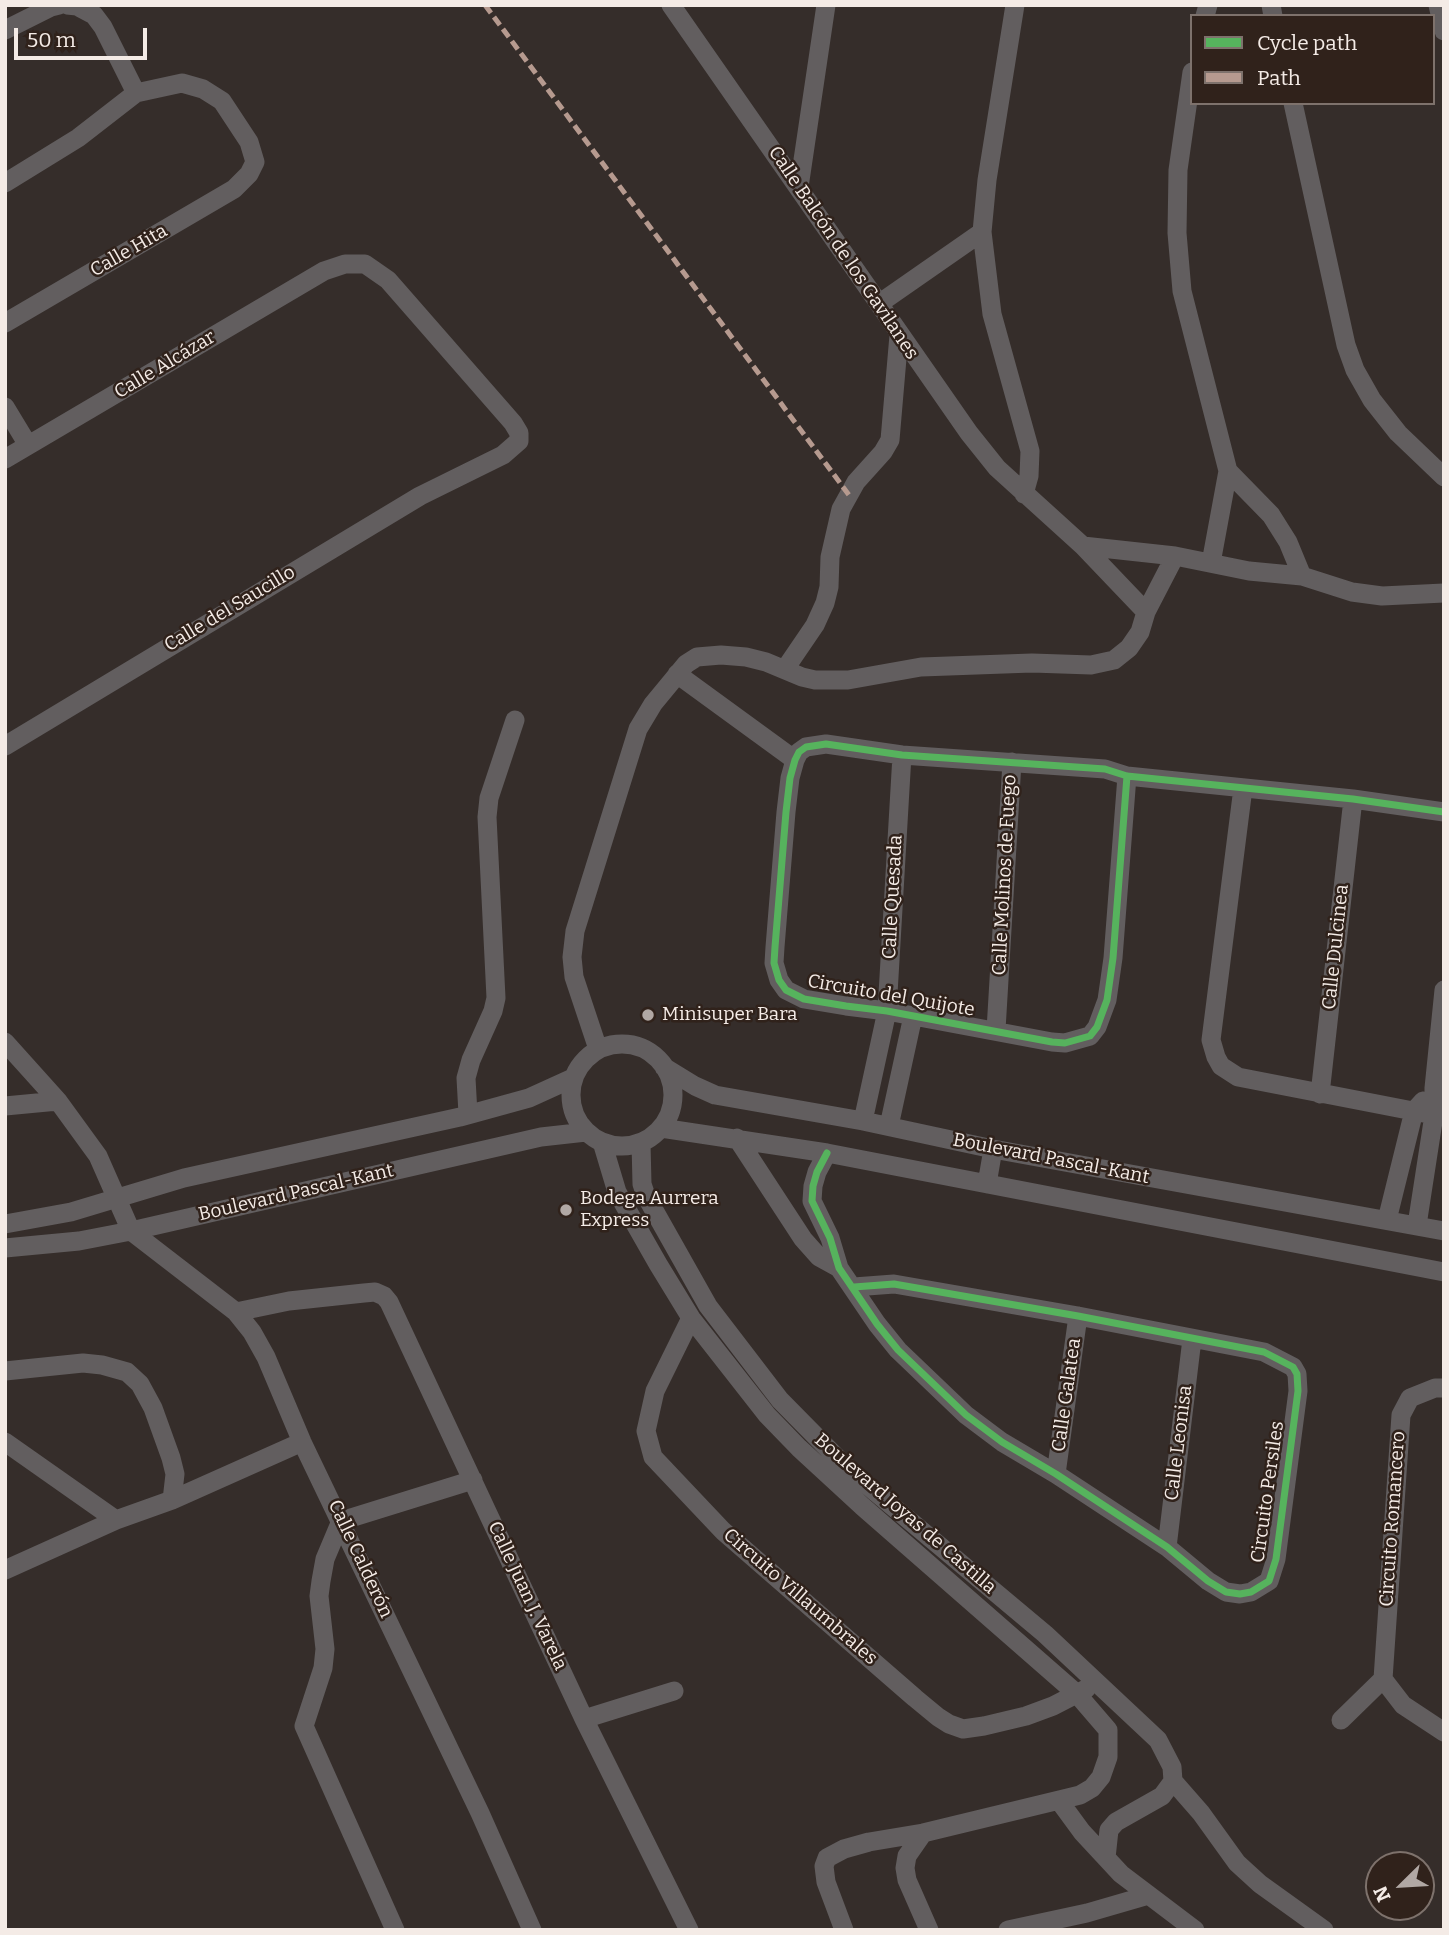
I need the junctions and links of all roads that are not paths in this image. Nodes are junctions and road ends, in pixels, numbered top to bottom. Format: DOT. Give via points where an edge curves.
graph roads {
  1 [pos="59,5"];
  2 [pos="67,5"];
  3 [pos="671,5"];
  4 [pos="826,5"];
  5 [pos="1015,5"];
  6 [pos="1438,5"];
  7 [pos="25,12"];
  8 [pos="5,30"];
  9 [pos="1444,31"];
  10 [pos="1190,86"];
  11 [pos="136,93"];
  12 [pos="1293,105"];
  13 [pos="5,183"];
  14 [pos="799,187"];
  15 [pos="982,232"];
  16 [pos="880,303"];
  17 [pos="5,323"];
  18 [pos="899,335"];
  19 [pos="5,407"];
  20 [pos="28,445"];
  21 [pos="5,459"];
  22 [pos="1228,471"];
  23 [pos="457,476"];
  24 [pos="1444,477"];
  25 [pos="1024,494"];
  26 [pos="1083,546"];
  27 [pos="1175,556"];
  28 [pos="1211,563"];
  29 [pos="1302,576"];
  30 [pos="1444,593"];
  31 [pos="1146,612"];
  32 [pos="785,669"];
  33 [pos="677,674"];
  34 [pos="515,720"];
  35 [pos="5,746"];
  36 [pos="902,755"];
  37 [pos="795,760"];
  38 [pos="1012,762"];
  39 [pos="1126,776"];
  40 [pos="1243,788"];
  41 [pos="1353,799"];
  42 [pos="1444,813"];
  43 [pos="1444,990"];
  44 [pos="887,1011"];
  45 [pos="914,1016"];
  46 [pos="996,1030"];
  47 [pos="5,1042"];
  48 [pos="598,1049"];
  49 [pos="664,1067"];
  50 [pos="573,1078"];
  51 [pos="1320,1094"];
  52 [pos="58,1101"];
  53 [pos="5,1106"];
  54 [pos="468,1114"];
  55 [pos="1431,1114"];
  56 [pos="863,1121"];
  57 [pos="889,1126"];
  58 [pos="661,1128"];
  59 [pos="594,1137"];
  60 [pos="737,1138"];
  61 [pos="641,1143"];
  62 [pos="993,1149"];
  63 [pos="827,1153"];
  64 [pos="986,1184"];
  65 [pos="117,1197"];
  66 [pos="1387,1220"];
  67 [pos="5,1224"];
  68 [pos="1417,1225"];
  69 [pos="131,1231"];
  70 [pos="1444,1231"];
  71 [pos="5,1248"];
  72 [pos="839,1268"];
  73 [pos="1444,1272"];
  74 [pos="854,1287"];
  75 [pos="236,1311"];
  76 [pos="1078,1316"];
  77 [pos="691,1318"];
  78 [pos="1192,1339"];
  79 [pos="5,1371"];
  80 [pos="1444,1388"];
  81 [pos="302,1442"];
  82 [pos="5,1443"];
  83 [pos="1056,1474"];
  84 [pos="473,1480"];
  85 [pos="172,1500"];
  86 [pos="116,1520"];
  87 [pos="341,1521"];
  88 [pos="1167,1547"];
  89 [pos="5,1570"];
  90 [pos="1384,1679"];
  91 [pos="1096,1683"];
  92 [pos="674,1691"];
  93 [pos="1077,1694"];
  94 [pos="584,1719"];
  95 [pos="1341,1720"];
  96 [pos="1444,1732"];
  97 [pos="1173,1781"];
  98 [pos="1060,1802"];
  99 [pos="923,1833"];
  100 [pos="1106,1858"];
  101 [pos="1149,1895"];
  102 [pos="837,1928"];
  103 [pos="395,1930"];
  104 [pos="532,1930"];
  105 [pos="689,1930"];
  106 [pos="929,1930"];
  107 [pos="1008,1930"];
  108 [pos="1195,1930"];
  109 [pos="1324,1930"];
  1 -- 7 [label="street"];
  2 -- 11 [label="street" via="94,15"];
  3 -- 14 [label="street, Calle Balcón de los Gavilanes"];
  4 -- 14 [label="street"];
  5 -- 15 [label="street"];
  6 -- 9 [label="street"];
  7 -- 8 [label="street"];
  10 -- 22 [label="street" via="1178,170 1182,291"];
  11 -- 13 [label="street" via="78,138"];
  11 -- 17 [label="street, Calle Hita" via="182,83 203,89 222,102 249,142 255,162 249,174 234,189"];
  12 -- 24 [label="street" via="1355,370 1398,433"];
  14 -- 16 [label="street, Calle Balcón de los Gavilanes"];
  15 -- 16 [label="street"];
  15 -- 25 [label="street" via="992,314 1030,451"];
  16 -- 18 [label="street, Calle Balcón de los Gavilanes"];
  18 -- 25 [label="street, Calle Balcón de los Gavilanes" via="969,433"];
  18 -- 32 [label="street" via="890,440 841,509 825,603"];
  19 -- 20 [label="street"];
  20 -- 21 [label="street, Calle Alcázar"];
  20 -- 23 [label="street, Calle Alcázar" via="324,271 365,264 388,280 519,433 512,449"];
  22 -- 28 [label="street"];
  22 -- 29 [label="street" via="1270,515"];
  23 -- 35 [label="street, Calle del Saucillo"];
  25 -- 26 [label="street, Calle Balcón de los Gavilanes"];
  26 -- 27 [label="street"];
  26 -- 31 [label="street, Calle Balcón de los Gavilanes"];
  27 -- 28 [label="street"];
  27 -- 31 [label="street"];
  28 -- 29 [label="street"];
  29 -- 30 [label="street" via="1382,596"];
  31 -- 32 [label="street" via="1129,648 1114,660 1091,664 922,667 848,680 815,680"];
  32 -- 33 [label="street" via="721,655 697,657"];
  33 -- 37 [label="street"];
  33 -- 48 [label="street" via="638,729 575,931 574,977"];
  34 -- 54 [label="street" via="489,799 496,998 466,1078"];
  36 -- 37 [label="street" via="825,744 806,747"];
  36 -- 38 [label="street"];
  36 -- 44 [label="street, Calle Quesada"];
  37 -- 44 [label="street, Circuito del Quijote" via="775,947 779,980 786,990 804,999"];
  38 -- 39 [label="street" via="1105,769"];
  38 -- 46 [label="street, Calle Molinos de Fuego"];
  39 -- 40 [label="street"];
  39 -- 46 [label="street, Circuito del Quijote" via="1113,958 1107,1000 1097,1027 1090,1036 1065,1043"];
  40 -- 41 [label="street"];
  40 -- 51 [label="street" via="1211,1040 1221,1066 1238,1077"];
  41 -- 42 [label="street"];
  41 -- 51 [label="street, Calle Dulcinea"];
  43 -- 55 [label="street"];
  44 -- 45 [label="street, Circuito del Quijote"];
  44 -- 56 [label="street, Calle Quesada"];
  45 -- 46 [label="street, Circuito del Quijote"];
  45 -- 57 [label="street"];
  47 -- 52 [label="street"];
  48 -- 49 [label="street" via="634,1045 651,1053"];
  48 -- 50 [label="street" via="583,1061"];
  49 -- 56 [label="street, Boulevard Pascal-Kant" via="715,1095"];
  49 -- 58 [label="street" via="672,1087 671,1108"];
  50 -- 54 [label="street, Boulevard Pascal-Kant" via="529,1098"];
  50 -- 59 [label="street" via="575,1115"];
  51 -- 55 [label="street"];
  52 -- 53 [label="street"];
  52 -- 65 [label="street" via="98,1156"];
  54 -- 65 [label="street, Boulevard Pascal-Kant"];
  55 -- 66 [label="street"];
  55 -- 68 [label="street"];
  56 -- 57 [label="street, Boulevard Pascal-Kant"];
  57 -- 62 [label="street, Boulevard Pascal-Kant"];
  58 -- 60 [label="street, Boulevard Pascal-Kant"];
  58 -- 61 [label="street"];
  59 -- 61 [label="street" via="621,1146"];
  59 -- 69 [label="street, Boulevard Pascal-Kant" via="541,1137"];
  59 -- 77 [label="street, Boulevard Joyas de Castilla" via="617,1192"];
  60 -- 63 [label="street, Boulevard Pascal-Kant"];
  60 -- 72 [label="street, Circuito Persiles" via="803,1239 819,1257"];
  61 -- 91 [label="street, Boulevard Joyas de Castilla" via="646,1196 708,1306 780,1400 848,1469 1045,1634"];
  62 -- 64 [label="street"];
  62 -- 66 [label="street, Boulevard Pascal-Kant"];
  63 -- 64 [label="street, Boulevard Pascal-Kant"];
  63 -- 72 [label="street, Circuito Persiles" via="815,1179 812,1201"];
  64 -- 73 [label="street, Boulevard Pascal-Kant"];
  65 -- 67 [label="street, Boulevard Pascal-Kant" via="71,1212"];
  65 -- 69 [label="street"];
  66 -- 68 [label="street, Boulevard Pascal-Kant"];
  68 -- 70 [label="street, Boulevard Pascal-Kant"];
  69 -- 71 [label="street, Boulevard Pascal-Kant"];
  69 -- 75 [label="street, Calle Calderón"];
  72 -- 74 [label="street, Circuito Persiles"];
  74 -- 76 [label="street, Circuito Persiles" via="905,1286"];
  74 -- 83 [label="street, Circuito Persiles" via="898,1350 966,1415"];
  75 -- 81 [label="street, Calle Calderón" via="266,1357"];
  75 -- 84 [label="street, Calle Juan J. Varela" via="375,1292 384,1296"];
  76 -- 78 [label="street, Circuito Persiles"];
  76 -- 83 [label="street, Calle Galatea"];
  77 -- 93 [label="street, Boulevard Joyas de Castilla" via="737,1379 799,1448"];
  77 -- 93 [label="street, Circuito Villaumbrales" via="655,1391 646,1431 653,1457 723,1531 949,1724 963,1729 984,1727 1026,1716"];
  78 -- 88 [label="street, Calle Leonisa"];
  78 -- 88 [label="street, Circuito Persiles" via="1280,1359 1297,1374 1298,1391 1276,1559 1269,1581 1251,1592 1226,1592"];
  79 -- 85 [label="street" via="83,1363 127,1372 140,1384 162,1433 175,1474"];
  80 -- 90 [label="street, Circuito Romancero" via="1410,1398 1401,1415"];
  81 -- 85 [label="street"];
  81 -- 87 [label="street, Calle Calderón"];
  82 -- 86 [label="street"];
  83 -- 88 [label="street, Circuito Persiles"];
  84 -- 87 [label="street"];
  84 -- 94 [label="street, Calle Juan J. Varela"];
  85 -- 86 [label="street"];
  86 -- 89 [label="street"];
  87 -- 103 [label="street" via="325,1559 319,1596 323,1668 304,1726"];
  87 -- 104 [label="street, Calle Calderón"];
  90 -- 95 [label="street"];
  90 -- 96 [label="street" via="1403,1705"];
  91 -- 93 [label="street, Circuito Villaumbrales"];
  91 -- 97 [label="street, Boulevard Joyas de Castilla" via="1158,1740"];
  92 -- 94 [label="street"];
  93 -- 98 [label="street, Boulevard Joyas de Castilla" via="1108,1730 1108,1757 1092,1788"];
  94 -- 105 [label="street, Calle Juan J. Varela"];
  97 -- 100 [label="street" via="1162,1796 1116,1822 1110,1830"];
  97 -- 109 [label="street" via="1237,1863"];
  98 -- 99 [label="street"];
  98 -- 100 [label="street"];
  99 -- 102 [label="street" via="869,1842 827,1858 826,1882"];
  99 -- 106 [label="street" via="907,1856 905,1868"];
  100 -- 101 [label="street"];
  101 -- 107 [label="street"];
  101 -- 108 [label="street"];
}
